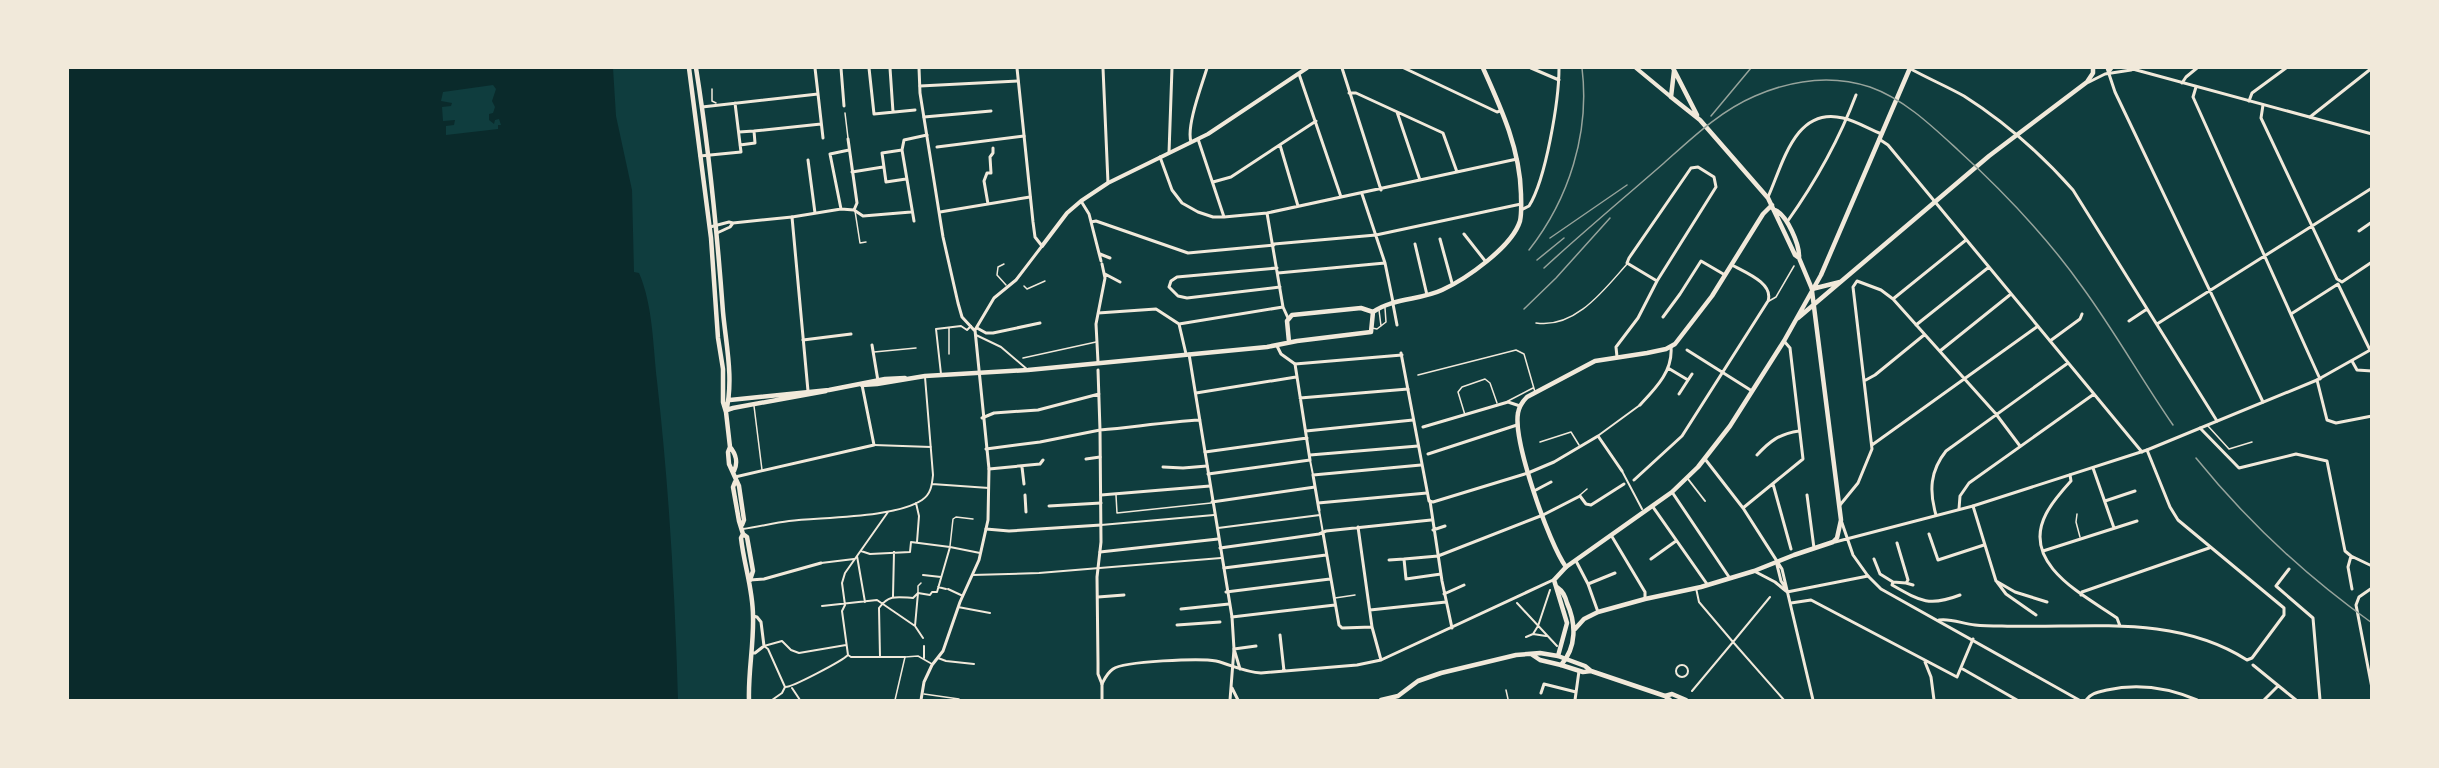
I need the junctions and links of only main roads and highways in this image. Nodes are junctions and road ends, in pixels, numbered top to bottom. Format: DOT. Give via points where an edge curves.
graph roads {
  1 [pos="689,68"];
  2 [pos="696,68"];
  3 [pos="1307,68"];
  4 [pos="1483,68"];
  5 [pos="1636,68"];
  6 [pos="1910,68"];
  7 [pos="2093,68"];
  8 [pos="1673,69"];
  9 [pos="1671,97"];
  10 [pos="1700,120"];
  11 [pos="1773,207"];
  12 [pos="1042,246"];
  13 [pos="1799,258"];
  14 [pos="1842,281"];
  15 [pos="1812,289"];
  16 [pos="1815,303"];
  17 [pos="1373,312"];
  18 [pos="1798,318"];
  19 [pos="1289,342"];
  20 [pos="907,379"];
  21 [pos="862,385"];
  22 [pos="730,400"];
  23 [pos="752,402"];
  24 [pos="726,411"];
  25 [pos="1566,567"];
  26 [pos="1557,587"];
  27 [pos="1575,629"];
  28 [pos="1531,654"];
  29 [pos="1558,656"];
  30 [pos="1566,659"];
  31 [pos="1561,665"];
  32 [pos="1592,671"];
  33 [pos="1665,696"];
  34 [pos="749,700"];
  35 [pos="1381,700"];
  36 [pos="1670,700"];
  37 [pos="1686,700"];
  1 -- 24 [label="main road" via="710,227"];
  2 -- 22 [label="main road" via="717,233"];
  3 -- 12 [label="main road" via="1198,139 1108,183 1081,201"];
  4 -- 17 [label="main road" via="1518,159 1518,226 1486,262 1453,285"];
  5 -- 9 [label="main road"];
  6 -- 15 [label="main road"];
  7 -- 14 [label="main road" via="2087,82 1989,156"];
  8 -- 9 [label="main road"];
  8 -- 10 [label="main road"];
  9 -- 10 [label="main road"];
  10 -- 11 [label="main road"];
  11 -- 13 [label="main road"];
  11 -- 13 [label="main road" via="1786,223"];
  11 -- 25 [label="main road" via="1763,214 1696,319 1671,347 1586,365 1534,390 1520,406 1517,425 1528,472"];
  13 -- 15 [label="main road"];
  14 -- 15 [label="main road"];
  14 -- 16 [label="main road"];
  15 -- 16 [label="main road"];
  15 -- 18 [label="main road"];
  16 -- 18 [label="main road"];
  16 -- 27 [label="main road" via="1841,520 1837,538 1754,571 1598,612"];
  17 -- 19 [label="main road" via="1372,330"];
  17 -- 19 [label="main road" via="1367,308 1304,312 1288,318"];
  18 -- 25 [label="main road" via="1752,391 1688,479"];
  19 -- 20 [label="main road"];
  20 -- 21 [label="main road"];
  20 -- 21 [label="main road"];
  21 -- 23 [label="main road"];
  22 -- 23 [label="main road"];
  22 -- 24 [label="main road"];
  23 -- 24 [label="main road"];
  24 -- 34 [label="main road" via="752,568"];
  25 -- 26 [label="main road" via="1554,580"];
  26 -- 27 [label="main road" via="1567,601"];
  26 -- 29 [label="main road" via="1567,622"];
  27 -- 30 [label="main road"];
  28 -- 29 [label="main road"];
  28 -- 31 [label="main road"];
  28 -- 35 [label="main road" via="1426,678 1401,694"];
  29 -- 30 [label="main road"];
  29 -- 31 [label="main road"];
  30 -- 31 [label="main road"];
  30 -- 32 [label="main road"];
  31 -- 32 [label="main road"];
  32 -- 33 [label="main road"];
  33 -- 36 [label="main road"];
  33 -- 37 [label="main road" via="1672,694"];
}
